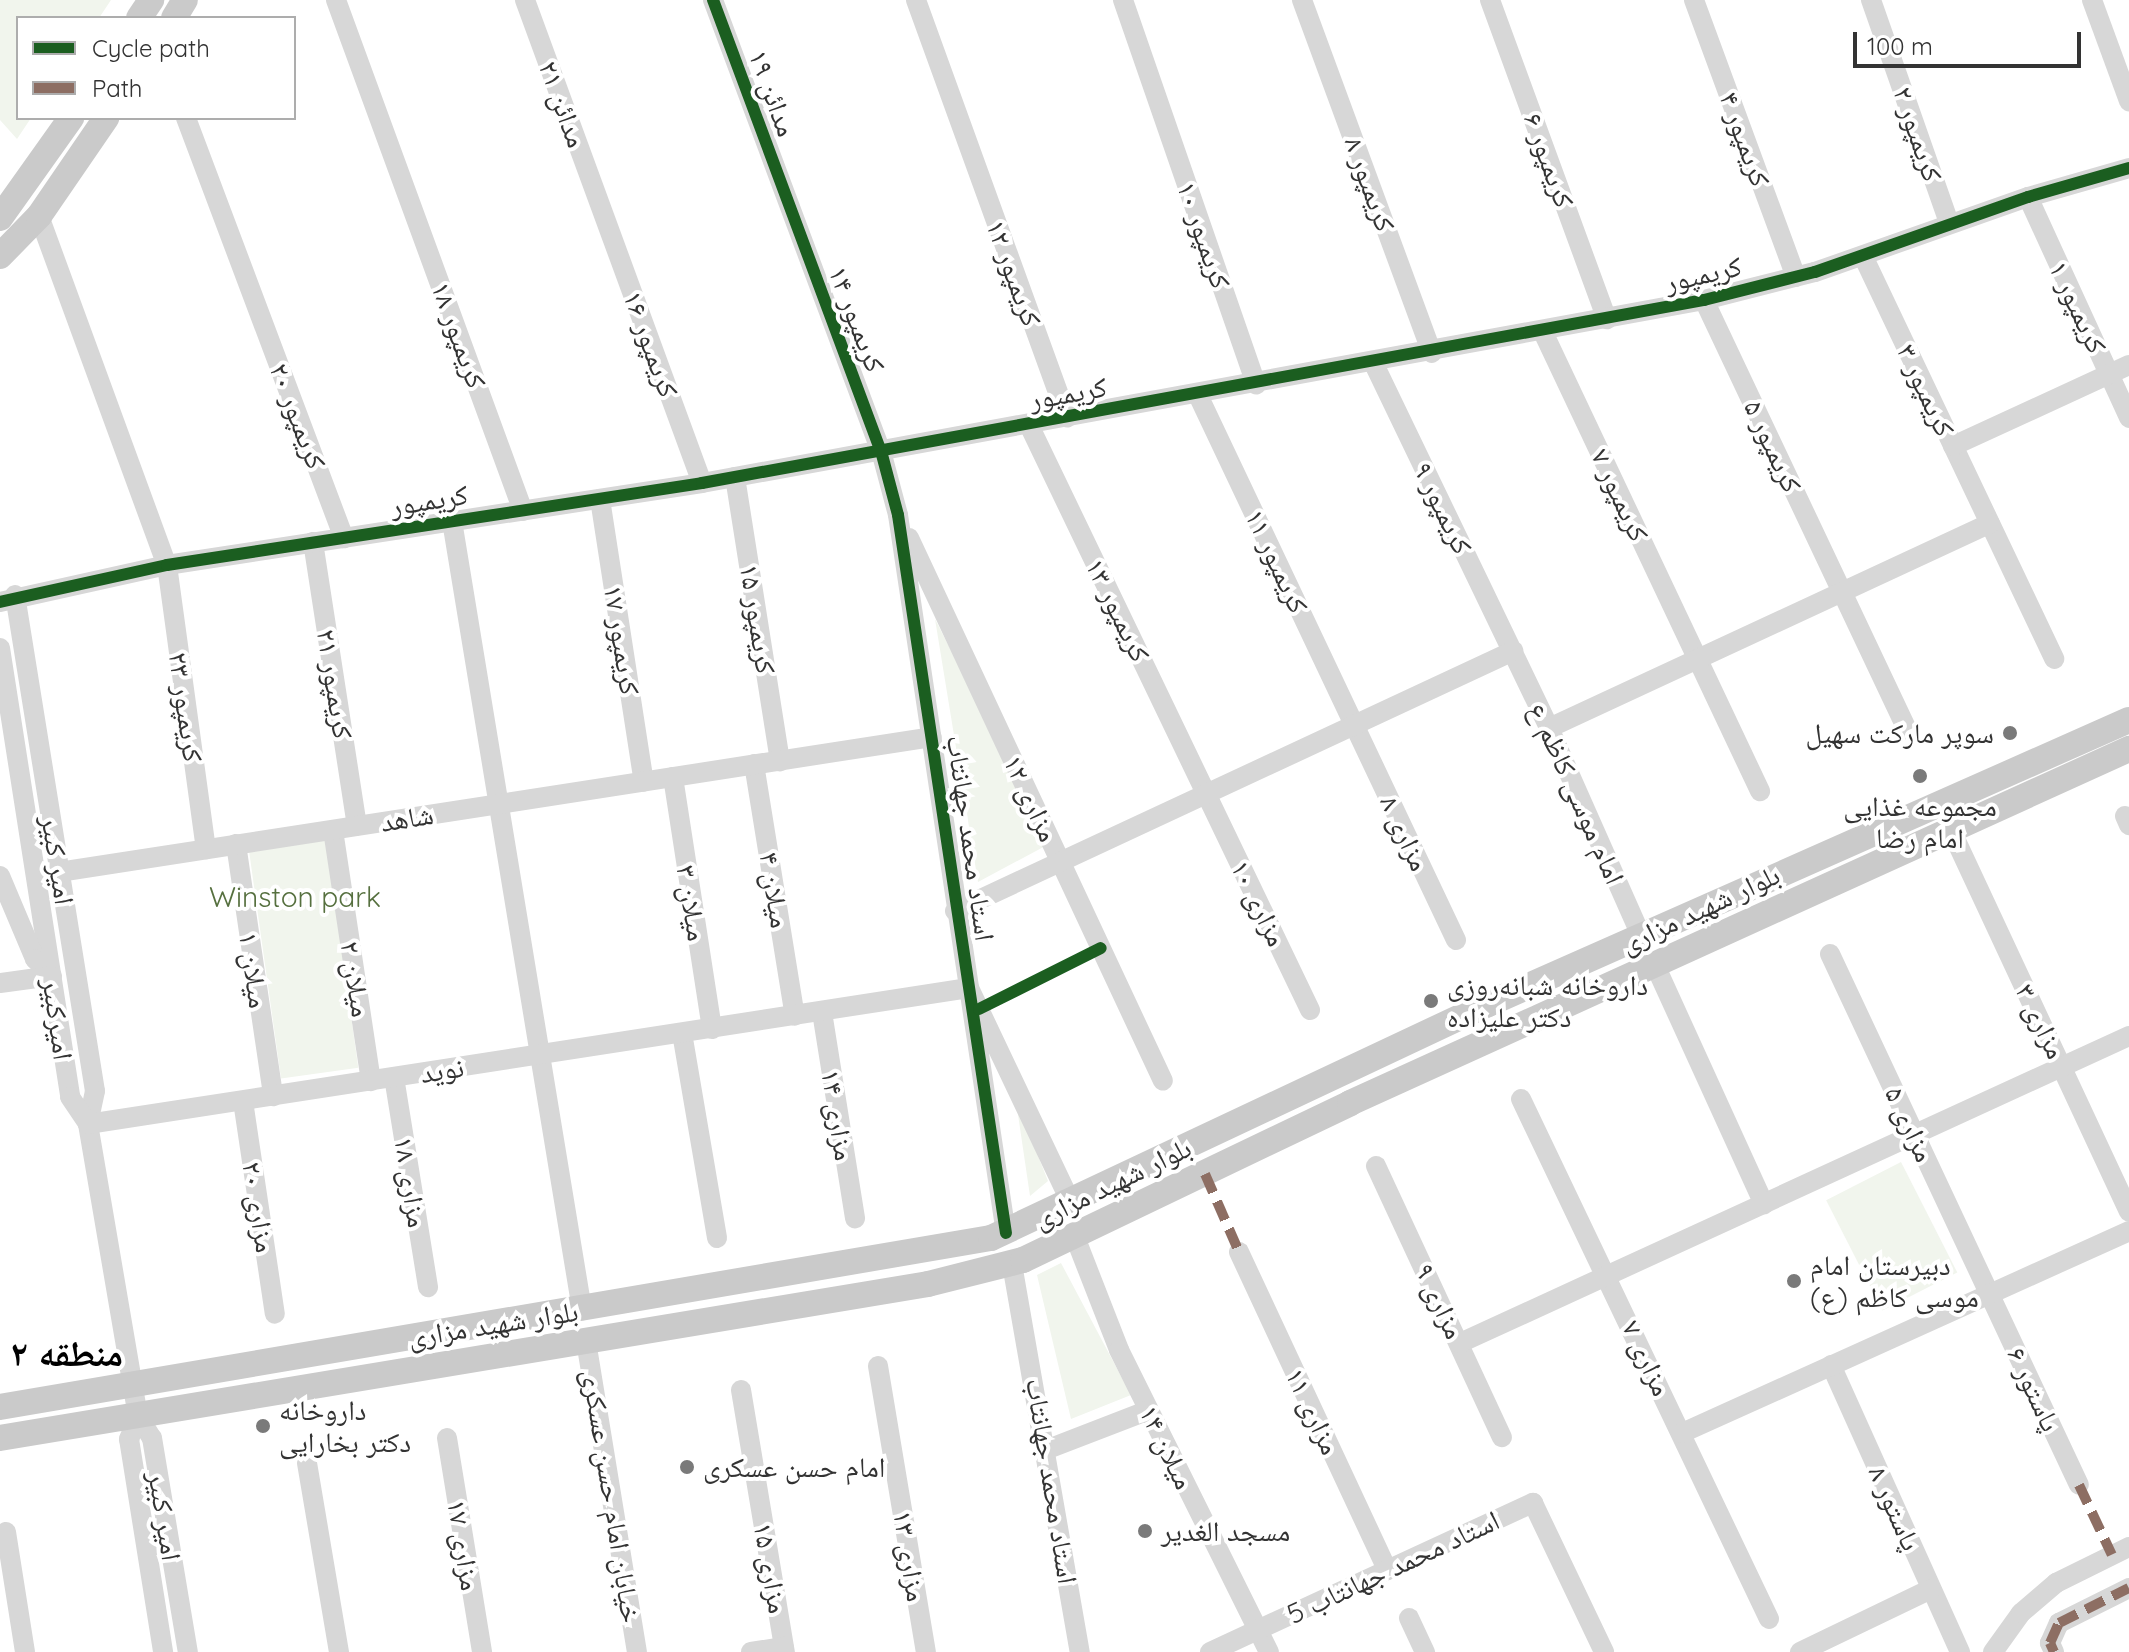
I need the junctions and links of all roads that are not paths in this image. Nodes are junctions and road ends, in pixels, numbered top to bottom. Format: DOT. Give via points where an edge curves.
graph roads {
  1 [pos="336,0"];
  2 [pos="526,0"];
  3 [pos="713,0"];
  4 [pos="916,0"];
  5 [pos="1123,0"];
  6 [pos="1490,0"];
  7 [pos="1694,0"];
  8 [pos="1871,0"];
  9 [pos="2092,0"];
  10 [pos="1305,8"];
  11 [pos="2129,101"];
  12 [pos="70,120"];
  13 [pos="105,120"];
  14 [pos="187,120"];
  15 [pos="2129,168"];
  16 [pos="2028,197"];
  17 [pos="789,204"];
  18 [pos="600,206"];
  19 [pos="39,216"];
  20 [pos="0,218"];
  21 [pos="1949,223"];
  22 [pos="0,256"];
  23 [pos="1863,256"];
  24 [pos="1796,277"];
  25 [pos="1704,300"];
  26 [pos="1607,319"];
  27 [pos="1543,332"];
  28 [pos="1432,353"];
  29 [pos="1374,364"];
  30 [pos="2129,365"];
  31 [pos="2109,374"];
  32 [pos="1256,385"];
  33 [pos="1198,395"];
  34 [pos="1067,418"];
  35 [pos="2129,418"];
  36 [pos="1029,425"];
  37 [pos="1953,446"];
  38 [pos="881,451"];
  39 [pos="735,477"];
  40 [pos="702,483"];
  41 [pos="600,499"];
  42 [pos="523,511"];
  43 [pos="898,515"];
  44 [pos="452,521"];
  45 [pos="1990,523"];
  46 [pos="344,538"];
  47 [pos="313,542"];
  48 [pos="167,565"];
  49 [pos="1842,592"];
  50 [pos="8,598"];
  51 [pos="0,648"];
  52 [pos="1513,651"];
  53 [pos="1698,659"];
  54 [pos="2054,659"];
  55 [pos="2129,720"];
  56 [pos="1355,726"];
  57 [pos="1549,728"];
  58 [pos="1907,729"];
  59 [pos="932,737"];
  60 [pos="2129,749"];
  61 [pos="780,761"];
  62 [pos="754,764"];
  63 [pos="673,777"];
  64 [pos="644,782"];
  65 [pos="1760,791"];
  66 [pos="1207,795"];
  67 [pos="498,804"];
  68 [pos="357,826"];
  69 [pos="333,830"];
  70 [pos="1951,830"];
  71 [pos="236,844"];
  72 [pos="206,849"];
  73 [pos="1062,862"];
  74 [pos="59,872"];
  75 [pos="0,876"];
  76 [pos="955,911"];
  77 [pos="1641,936"];
  78 [pos="1456,940"];
  79 [pos="1830,954"];
  80 [pos="1655,965"];
  81 [pos="52,976"];
  82 [pos="0,983"];
  83 [pos="969,988"];
  84 [pos="1310,1010"];
  85 [pos="822,1012"];
  86 [pos="795,1016"];
  87 [pos="712,1029"];
  88 [pos="682,1033"];
  89 [pos="2129,1036"];
  90 [pos="539,1055"];
  91 [pos="2063,1064"];
  92 [pos="394,1077"];
  93 [pos="371,1081"];
  94 [pos="1163,1081"];
  95 [pos="273,1096"];
  96 [pos="1521,1099"];
  97 [pos="243,1101"];
  98 [pos="88,1124"];
  99 [pos="1914,1132"];
  100 [pos="1376,1166"];
  101 [pos="1071,1203"];
  102 [pos="1764,1204"];
  103 [pos="2129,1212"];
  104 [pos="855,1218"];
  105 [pos="2129,1231"];
  106 [pos="1006,1233"];
  107 [pos="1075,1237"];
  108 [pos="717,1238"];
  109 [pos="1239,1252"];
  110 [pos="1012,1264"];
  111 [pos="1608,1275"];
  112 [pos="747,1284"];
  113 [pos="428,1287"];
  114 [pos="1989,1294"];
  115 [pos="582,1310"];
  116 [pos="275,1314"];
  117 [pos="753,1314"];
  118 [pos="586,1341"];
  119 [pos="1460,1343"];
  120 [pos="1831,1365"];
  121 [pos="878,1366"];
  122 [pos="132,1385"];
  123 [pos="741,1390"];
  124 [pos="0,1407"];
  125 [pos="1149,1410"];
  126 [pos="138,1416"];
  127 [pos="1682,1433"];
  128 [pos="1502,1437"];
  129 [pos="0,1438"];
  130 [pos="447,1438"];
  131 [pos="1048,1449"];
  132 [pos="307,1463"];
  133 [pos="2079,1485"];
  134 [pos="6,1532"];
  135 [pos="2129,1547"];
  136 [pos="1387,1570"];
  137 [pos="2129,1588"];
  138 [pos="1931,1589"];
  139 [pos="1409,1618"];
  140 [pos="1769,1619"];
  141 [pos="1257,1630"];
  142 [pos="785,1649"];
  143 [pos="25,1652"];
  144 [pos="163,1652"];
  145 [pos="188,1652"];
  146 [pos="339,1652"];
  147 [pos="482,1652"];
  148 [pos="637,1652"];
  149 [pos="751,1652"];
  150 [pos="926,1652"];
  151 [pos="1080,1652"];
  152 [pos="1210,1652"];
  153 [pos="1269,1652"];
  154 [pos="1425,1652"];
  155 [pos="1604,1652"];
  156 [pos="1800,1652"];
  157 [pos="1960,1652"];
  158 [pos="1993,1652"];
  159 [pos="2054,1652"];
  1 -- 42 [label="street, کریمپور ۱۸"];
  2 -- 18 [label="street, مدائن ۲۱"];
  3 -- 17 [label="street, مدائن ۱۹"];
  4 -- 34 [label="street, کریمپور ۱۲"];
  5 -- 32 [label="street, کریمپور ۱۰"];
  6 -- 26 [label="street, کریمپور ۶"];
  7 -- 24 [label="street, کریمپور ۴"];
  8 -- 21 [label="street, کریمپور ۲"];
  9 -- 11 [label="street"];
  10 -- 28 [label="street, کریمپور ۸"];
  12 -- 20 [label="main road"];
  13 -- 19 [label="main road"];
  14 -- 46 [label="street, کریمپور ۲۰"];
  15 -- 16 [label="street, کریمپور"];
  16 -- 21 [label="street, کریمپور"];
  16 -- 31 [label="street, کریمپور ۱"];
  17 -- 38 [label="street, کریمپور ۱۴"];
  18 -- 40 [label="street, کریمپور ۱۶"];
  19 -- 22 [label="main road"];
  19 -- 48 [label="street, کریمپور ۲۳"];
  21 -- 23 [label="street, کریمپور"];
  23 -- 24 [label="street, کریمپور"];
  23 -- 37 [label="street, کریمپور ۳"];
  24 -- 25 [label="street, کریمپور"];
  25 -- 26 [label="street, کریمپور"];
  25 -- 49 [label="street, کریمپور ۵"];
  26 -- 27 [label="street, کریمپور"];
  27 -- 28 [label="street, کریمپور"];
  27 -- 53 [label="street, کریمپور ۷"];
  28 -- 29 [label="street, کریمپور"];
  29 -- 32 [label="street, کریمپور"];
  29 -- 52 [label="street, کریمپور ۹"];
  30 -- 31 [label="street"];
  31 -- 35 [label="street, کریمپور ۱"];
  31 -- 37 [label="street"];
  32 -- 33 [label="street, کریمپور"];
  33 -- 34 [label="street, کریمپور"];
  33 -- 56 [label="street, کریمپور ۱۱"];
  34 -- 36 [label="street, کریمپور"];
  36 -- 38 [label="street, کریمپور"];
  36 -- 66 [label="street, کریمپور ۱۳"];
  37 -- 45 [label="street, کریمپور ۳"];
  38 -- 39 [label="street, کریمپور"];
  38 -- 43 [label="street, استاد محمد جهانتاب"];
  39 -- 40 [label="street, کریمپور"];
  39 -- 61 [label="street, کریمپور ۱۵"];
  40 -- 41 [label="street, کریمپور"];
  41 -- 42 [label="street, کریمپور"];
  41 -- 64 [label="street, کریمپور ۱۷"];
  42 -- 44 [label="street, کریمپور"];
  43 -- 59 [label="street, استاد محمد جهانتاب"];
  43 -- 73 [label="street, مزاری ۱۲"];
  44 -- 46 [label="street, کریمپور"];
  44 -- 67 [label="street"];
  45 -- 49 [label="street"];
  45 -- 54 [label="street, کریمپور ۳"];
  46 -- 47 [label="street, کریمپور"];
  47 -- 48 [label="street, کریمپور"];
  47 -- 68 [label="street, کریمپور ۲۱"];
  48 -- 50 [label="street, کریمپور"];
  48 -- 72 [label="street, کریمپور ۲۳"];
  49 -- 53 [label="street"];
  49 -- 58 [label="street, کریمپور ۵"];
  50 -- 74 [label="street, امیر کبیر"];
  51 -- 81 [label="street, امیرکبیر"];
  52 -- 56 [label="street"];
  52 -- 57 [label="street, امام موسی کاظم ع"];
  53 -- 57 [label="street"];
  53 -- 65 [label="street, کریمپور ۷"];
  55 -- 77 [label="main road, بلوار شهید مزاری"];
  56 -- 66 [label="street"];
  56 -- 78 [label="street, مزاری ۸"];
  57 -- 77 [label="street, امام موسی کاظم ع"];
  59 -- 61 [label="street, شاهد"];
  59 -- 76 [label="street, استاد محمد جهانتاب"];
  60 -- 70 [label="main road, بلوار شهید مزاری"];
  61 -- 62 [label="street, شاهد"];
  62 -- 63 [label="street, شاهد"];
  62 -- 86 [label="street, میلان ۴"];
  63 -- 64 [label="street, شاهد"];
  63 -- 87 [label="street, میلان ۳"];
  64 -- 67 [label="street, شاهد"];
  66 -- 73 [label="street"];
  66 -- 84 [label="street, مزاری ۱۰"];
  67 -- 68 [label="street, شاهد"];
  67 -- 90 [label="street"];
  68 -- 69 [label="street, شاهد"];
  69 -- 71 [label="street, شاهد"];
  69 -- 93 [label="street, میلان ۲"];
  70 -- 80 [label="main road, بلوار شهید مزاری"];
  70 -- 91 [label="street, مزاری ۳"];
  71 -- 72 [label="street, شاهد"];
  71 -- 95 [label="street, میلان ۱"];
  72 -- 74 [label="street, شاهد"];
  73 -- 76 [label="street"];
  73 -- 94 [label="street, مزاری ۱۲"];
  74 -- 98 [label="street, امیر کبیر" via="95,1091"];
  75 -- 81 [label="street" via="35,959"];
  76 -- 83 [label="street, استاد محمد جهانتاب"];
  77 -- 80 [label="main road"];
  77 -- 101 [label="main road, بلوار شهید مزاری"];
  79 -- 99 [label="street, مزاری ۵"];
  80 -- 102 [label="street"];
  80 -- 107 [label="main road, بلوار شهید مزاری" via="1350,1103"];
  81 -- 82 [label="street"];
  81 -- 98 [label="street, امیرکبیر" via="70,1097"];
  83 -- 85 [label="street, نوید"];
  83 -- 101 [label="street"];
  83 -- 106 [label="street, استاد محمد جهانتاب"];
  85 -- 86 [label="street, نوید"];
  85 -- 104 [label="street, مزاری ۱۴"];
  86 -- 87 [label="street, نوید"];
  87 -- 88 [label="street, نوید"];
  88 -- 90 [label="street, نوید"];
  88 -- 108 [label="street"];
  89 -- 91 [label="street"];
  90 -- 92 [label="street, نوید"];
  90 -- 115 [label="street"];
  91 -- 99 [label="street"];
  91 -- 103 [label="street, مزاری ۳"];
  92 -- 93 [label="street, نوید"];
  92 -- 113 [label="street, مزاری ۱۸"];
  93 -- 95 [label="street, نوید"];
  95 -- 97 [label="street, نوید"];
  96 -- 111 [label="street, مزاری ۷"];
  97 -- 98 [label="street, نوید"];
  97 -- 116 [label="street, مزاری ۲۰"];
  98 -- 122 [label="street, امیرکبیر"];
  99 -- 102 [label="street"];
  99 -- 114 [label="street, مزاری ۵"];
  100 -- 119 [label="street, مزاری ۹"];
  101 -- 106 [label="main road, بلوار شهید مزاری"];
  102 -- 111 [label="street"];
  105 -- 114 [label="street"];
  106 -- 112 [label="main road, بلوار شهید مزاری" via="922,1254"];
  107 -- 110 [label="main road, بلوار شهید مزاری"];
  107 -- 125 [label="street, میلان ۱۴"];
  109 -- 136 [label="street, مزاری ۱۱"];
  110 -- 117 [label="main road, بلوار شهید مزاری"];
  110 -- 131 [label="street, استاد محمد جهانتاب"];
  111 -- 119 [label="street"];
  111 -- 127 [label="street, مزاری ۷"];
  112 -- 115 [label="main road, بلوار شهید مزاری"];
  112 -- 117 [label="main road"];
  114 -- 120 [label="street"];
  114 -- 133 [label="street, پاستور ۶"];
  115 -- 122 [label="main road, بلوار شهید مزاری"];
  117 -- 118 [label="main road, بلوار شهید مزاری"];
  118 -- 126 [label="main road, بلوار شهید مزاری"];
  118 -- 148 [label="street, خیابان امام حسن عسکری"];
  119 -- 128 [label="street, مزاری ۹"];
  120 -- 127 [label="street"];
  120 -- 138 [label="street, پاستور ۸"];
  121 -- 150 [label="street, مزاری ۱۳"];
  122 -- 124 [label="main road, بلوار شهید مزاری"];
  122 -- 126 [label="street, امیر کبیر"];
  123 -- 142 [label="street, مزاری ۱۵"];
  125 -- 131 [label="street"];
  125 -- 141 [label="street, میلان ۱۴"];
  126 -- 129 [label="main road, بلوار شهید مزاری"];
  126 -- 144 [label="street" via="129,1439"];
  126 -- 145 [label="street, امیر کبیر" via="152,1438"];
  127 -- 140 [label="street, مزاری ۷"];
  130 -- 147 [label="street, مزاری ۱۷"];
  131 -- 151 [label="street, استاد محمد جهانتاب"];
  132 -- 146 [label="street"];
  134 -- 143 [label="street"];
  135 -- 158 [label="street" via="2056,1583 2021,1613"];
  136 -- 141 [label="street, استاد محمد جهانتاب 5"];
  136 -- 155 [label="street, استاد محمد جهانتاب 5" via="1533,1503"];
  137 -- 159 [label="street" via="2059,1623 2050,1643"];
  138 -- 156 [label="street"];
  138 -- 157 [label="street, پاستور ۸"];
  139 -- 154 [label="street"];
  141 -- 152 [label="street, استاد محمد جهانتاب 5"];
  141 -- 153 [label="street, میلان ۱۴"];
  142 -- 149 [label="street"];
}
